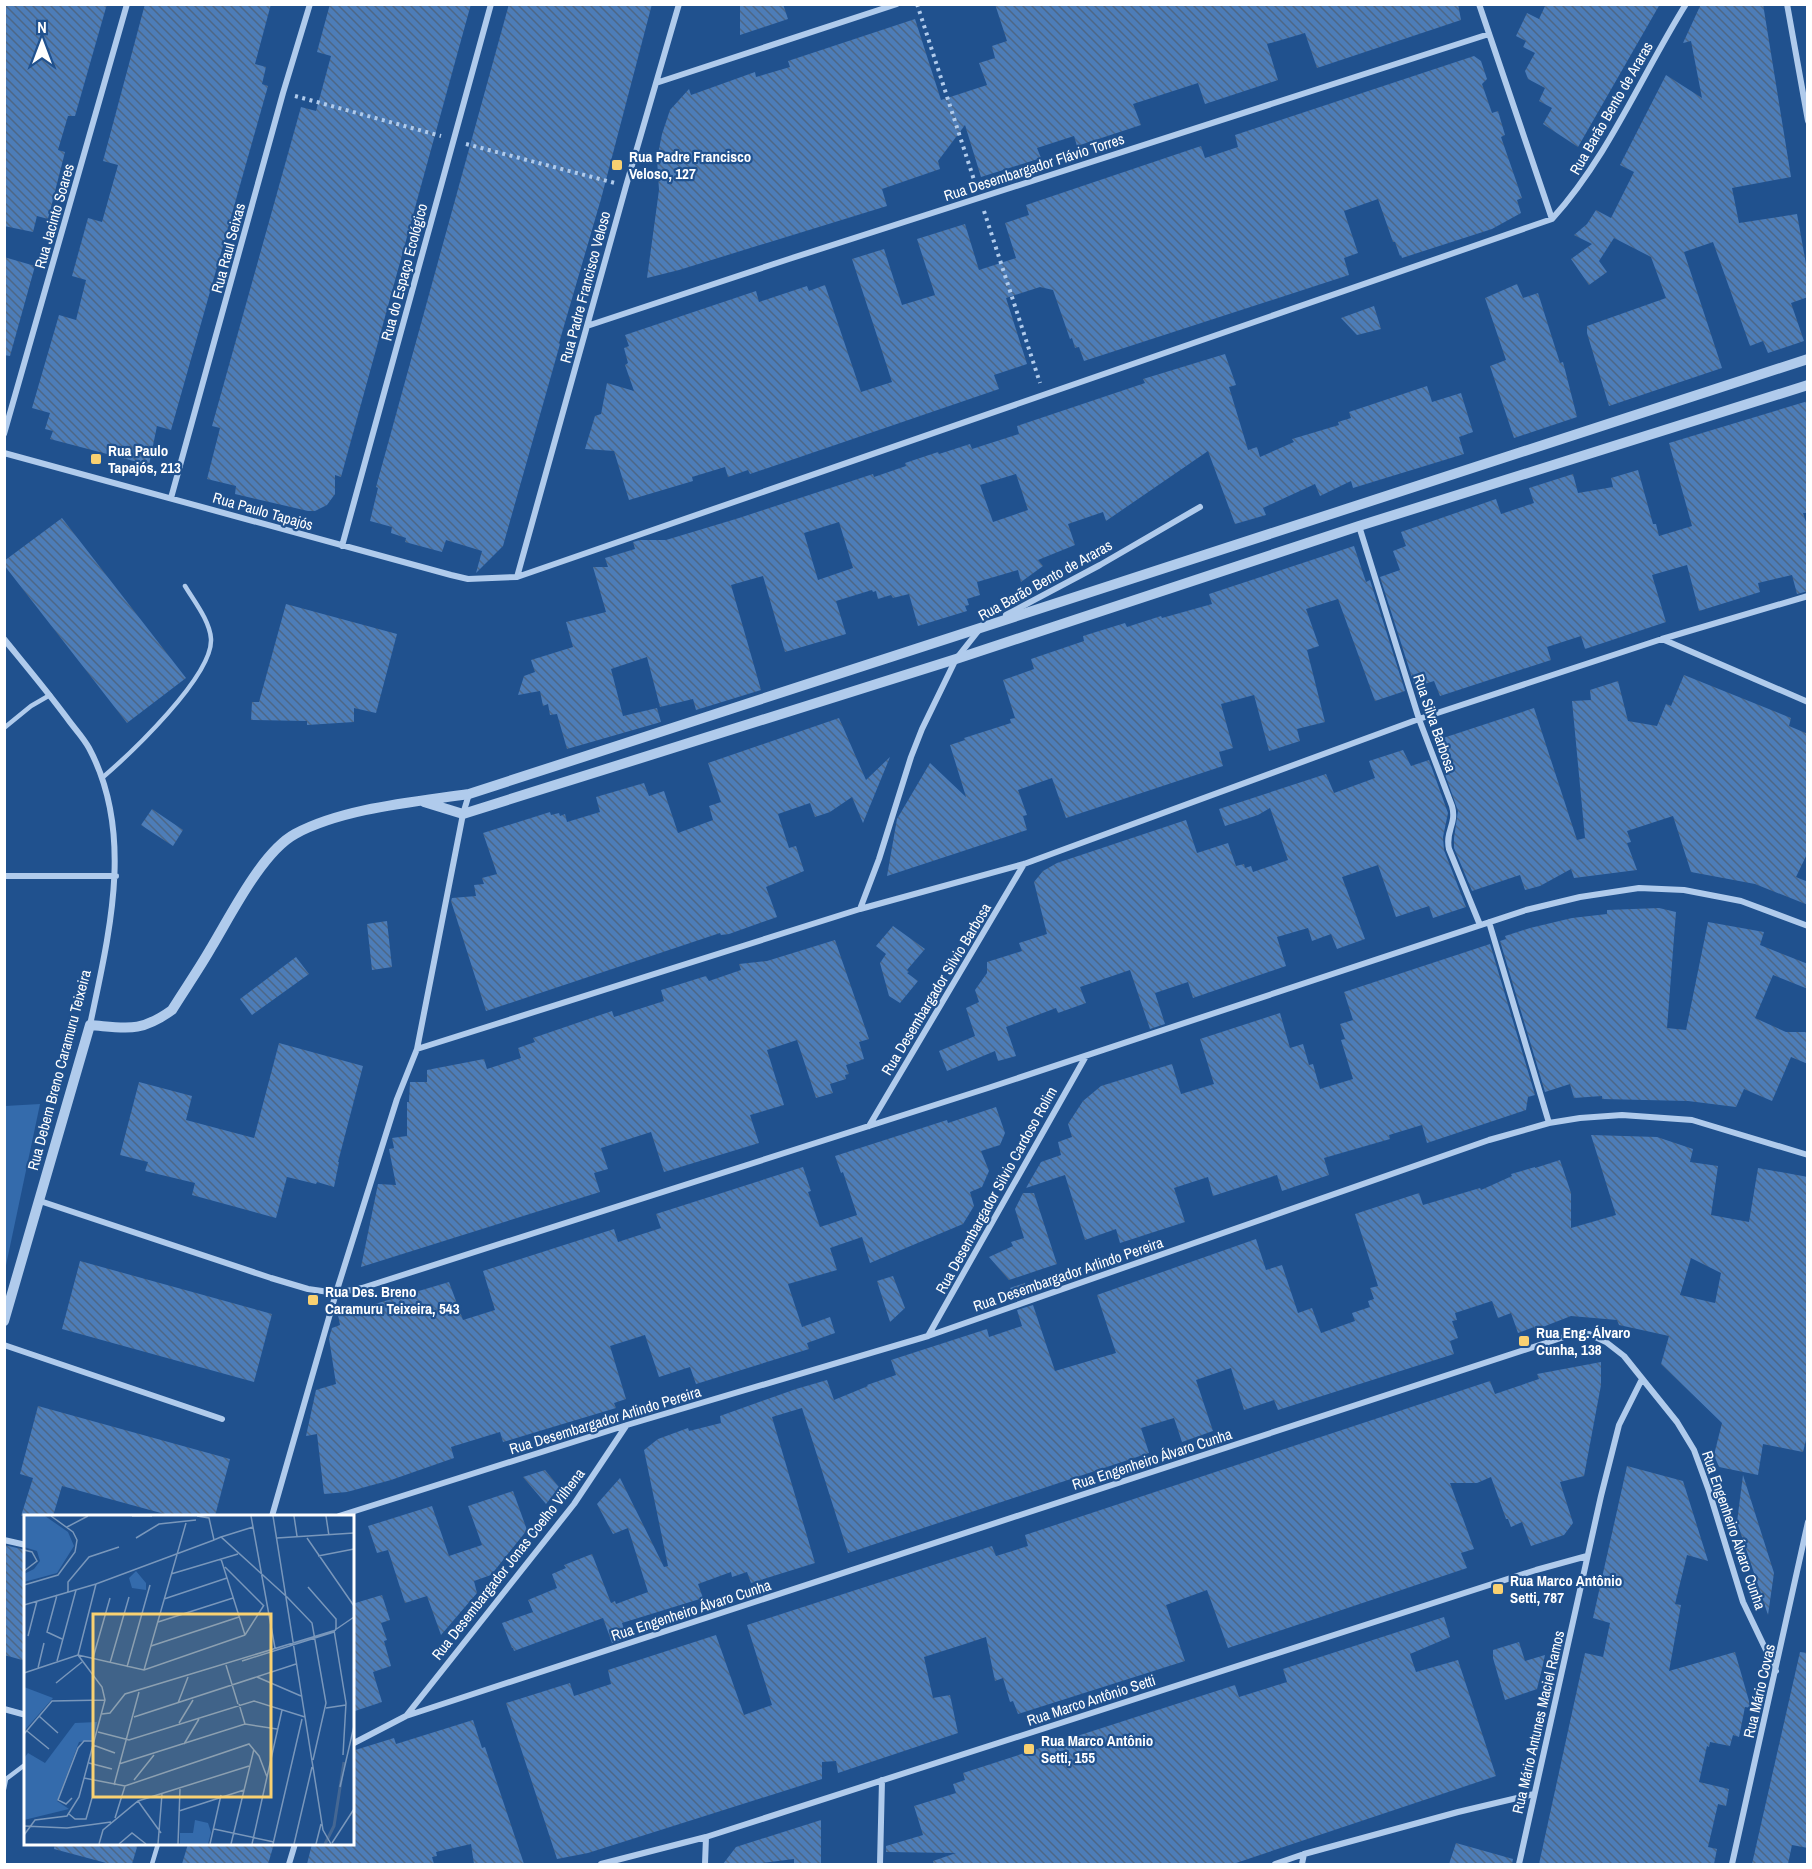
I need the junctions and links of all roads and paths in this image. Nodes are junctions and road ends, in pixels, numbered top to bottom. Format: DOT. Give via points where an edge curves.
graph roads {
  1 [pos="127,4"];
  2 [pos="309,4"];
  3 [pos="491,4"];
  4 [pos="679,4"];
  5 [pos="897,4"];
  6 [pos="1479,4"];
  7 [pos="1686,4"];
  8 [pos="1787,4"];
  9 [pos="1489,34"];
  10 [pos="656,83"];
  11 [pos="1808,121"];
  12 [pos="1552,219"];
  13 [pos="587,326"];
  14 [pos="1808,359"];
  15 [pos="1808,385"];
  16 [pos="4,434"];
  17 [pos="4,453"];
  18 [pos="171,498"];
  19 [pos="1200,507"];
  20 [pos="1359,526"];
  21 [pos="342,546"];
  22 [pos="517,577"];
  23 [pos="185,586"];
  24 [pos="1808,596"];
  25 [pos="980,629"];
  26 [pos="4,639"];
  27 [pos="1662,639"];
  28 [pos="956,659"];
  29 [pos="50,695"];
  30 [pos="1808,702"];
  31 [pos="1419,719"];
  32 [pos="4,728"];
  33 [pos="102,778"];
  34 [pos="469,794"];
  35 [pos="421,801"];
  36 [pos="464,814"];
  37 [pos="1024,864"];
  38 [pos="4,876"];
  39 [pos="116,876"];
  40 [pos="860,909"];
  41 [pos="1489,922"];
  42 [pos="1480,925"];
  43 [pos="1808,926"];
  44 [pos="90,1024"];
  45 [pos="417,1049"];
  46 [pos="1086,1056"];
  47 [pos="1549,1123"];
  48 [pos="868,1126"];
  49 [pos="1808,1155"];
  50 [pos="40,1201"];
  51 [pos="336,1293"];
  52 [pos="7,1300"];
  53 [pos="4,1321"];
  54 [pos="928,1336"];
  55 [pos="4,1345"];
  56 [pos="1642,1379"];
  57 [pos="222,1419"];
  58 [pos="627,1425"];
  59 [pos="272,1515"];
  60 [pos="342,1515"];
  61 [pos="1808,1522"];
  62 [pos="4,1540"];
  63 [pos="24,1545"];
  64 [pos="1587,1556"];
  65 [pos="1776,1671"];
  66 [pos="4,1709"];
  67 [pos="24,1714"];
  68 [pos="406,1716"];
  69 [pos="354,1743"];
  70 [pos="24,1765"];
  71 [pos="5,1779"];
  72 [pos="882,1780"];
  73 [pos="4,1789"];
  74 [pos="1534,1794"];
  75 [pos="706,1837"];
  76 [pos="158,1845"];
  77 [pos="295,1845"];
  78 [pos="1304,1854"];
  79 [pos="152,1864"];
  80 [pos="289,1864"];
  81 [pos="601,1864"];
  82 [pos="705,1864"];
  83 [pos="880,1864"];
  84 [pos="1275,1864"];
  85 [pos="1302,1864"];
  86 [pos="1519,1864"];
  87 [pos="1732,1864"];
  1 -- 16 [label="street, Rua Jacinto Soares"];
  2 -- 18 [label="street, Rua Raul Seixas"];
  3 -- 21 [label="street, Rua do Espaço Ecológico"];
  4 -- 10 [label="street, Rua Padre Francisco Veloso"];
  5 -- 10 [label="street"];
  6 -- 9 [label="street"];
  7 -- 12 [label="street, Rua Barão Bento de Araras" via="1592,168"];
  8 -- 11 [label="street"];
  9 -- 12 [label="street"];
  9 -- 13 [label="street, Rua Desembargador Flávio Torres"];
  10 -- 13 [label="street, Rua Padre Francisco Veloso"];
  12 -- 22 [label="street, Rua Paulo Tapajós"];
  13 -- 22 [label="street, Rua Padre Francisco Veloso"];
  14 -- 25 [label="street"];
  15 -- 20 [label="street"];
  17 -- 18 [label="street, Rua Paulo Tapajós"];
  18 -- 21 [label="street, Rua Paulo Tapajós"];
  19 -- 25 [label="street, Rua Barão Bento de Araras"];
  20 -- 28 [label="street"];
  20 -- 31 [label="street, Rua Silva Barbosa"];
  21 -- 22 [label="street, Rua Paulo Tapajós" via="468,579"];
  23 -- 33 [label="lane" via="210,630 210,651 179,701"];
  24 -- 27 [label="street"];
  25 -- 28 [label="street, Rua Barão Bento de Araras"];
  25 -- 34 [label="street"];
  26 -- 29 [label="street, Rua Debem Breno Caramuru Teixeira"];
  27 -- 30 [label="street"];
  27 -- 31 [label="street"];
  28 -- 36 [label="street"];
  28 -- 40 [label="street, Rua Barão Bento de Araras" via="910,757"];
  29 -- 32 [label="lane"];
  29 -- 33 [label="street, Rua Debem Breno Caramuru Teixeira" via="88,746"];
  31 -- 37 [label="street"];
  31 -- 42 [label="street, Rua Silva Barbosa" via="1454,813 1449,849"];
  33 -- 39 [label="street, Rua Debem Breno Caramuru Teixeira" via="112,811"];
  34 -- 35 [label="street"];
  34 -- 36 [label="street"];
  35 -- 36 [label="street"];
  35 -- 44 [label="street" via="350,814 294,834 276,849 248,886 172,1010 154,1023 130,1029"];
  36 -- 45 [label="street"];
  37 -- 40 [label="street"];
  37 -- 48 [label="street, Rua Desembargador Silvio Barbosa"];
  38 -- 39 [label="street"];
  39 -- 44 [label="street, Rua Debem Breno Caramuru Teixeira"];
  40 -- 45 [label="street"];
  41 -- 42 [label="street"];
  41 -- 43 [label="street" via="1580,897 1639,888 1741,901"];
  41 -- 47 [label="street"];
  42 -- 46 [label="street"];
  44 -- 50 [label="street, Rua Debem Breno Caramuru Teixeira"];
  45 -- 51 [label="street" via="397,1099"];
  46 -- 48 [label="street"];
  46 -- 54 [label="street, Rua Desembargador Silvio Cardoso Rolim"];
  47 -- 49 [label="street, Rua Desembargador Arlindo Pereira" via="1622,1115 1692,1120"];
  47 -- 54 [label="street, Rua Desembargador Arlindo Pereira" via="1489,1140"];
  48 -- 51 [label="street" via="362,1288"];
  50 -- 51 [label="street" via="271,1278"];
  50 -- 52 [label="street, Rua Debem Breno Caramuru Teixeira"];
  51 -- 59 [label="street"];
  52 -- 53 [label="street, Rua Debem Breno Caramuru Teixeira"];
  54 -- 58 [label="street, Rua Desembargador Arlindo Pereira"];
  55 -- 57 [label="street"];
  56 -- 64 [label="street, Rua Mário Antunes Maciel Ramos" via="1619,1425"];
  56 -- 65 [label="street, Rua Engenheiro Álvaro Cunha" via="1694,1450 1743,1602"];
  56 -- 68 [label="street, Rua Engenheiro Álvaro Cunha" via="1624,1356 1606,1342 1589,1334 1570,1335"];
  58 -- 60 [label="street, Rua Desembargador Arlindo Pereira"];
  58 -- 68 [label="street, Rua Desembargador Jonas Coelho Vilhena" via="574,1504"];
  61 -- 65 [label="street, Rua Mário Covas"];
  62 -- 63 [label="street"];
  64 -- 72 [label="street, Rua Marco Antônio Setti"];
  64 -- 74 [label="street, Rua Mário Antunes Maciel Ramos"];
  65 -- 87 [label="street, Rua Mário Covas"];
  66 -- 67 [label="street"];
  68 -- 69 [label="street, Rua Engenheiro Álvaro Cunha"];
  70 -- 71 [label="lane"];
  71 -- 73 [label="lane"];
  72 -- 75 [label="street, Rua Marco Antônio Setti"];
  72 -- 83 [label="street"];
  74 -- 78 [label="street"];
  74 -- 86 [label="street, Rua Mário Antunes Maciel Ramos"];
  75 -- 81 [label="street, Rua Marco Antônio Setti"];
  75 -- 82 [label="street"];
  76 -- 79 [label="lane"];
  77 -- 80 [label="street"];
  78 -- 84 [label="street"];
  78 -- 85 [label="street"];
}
